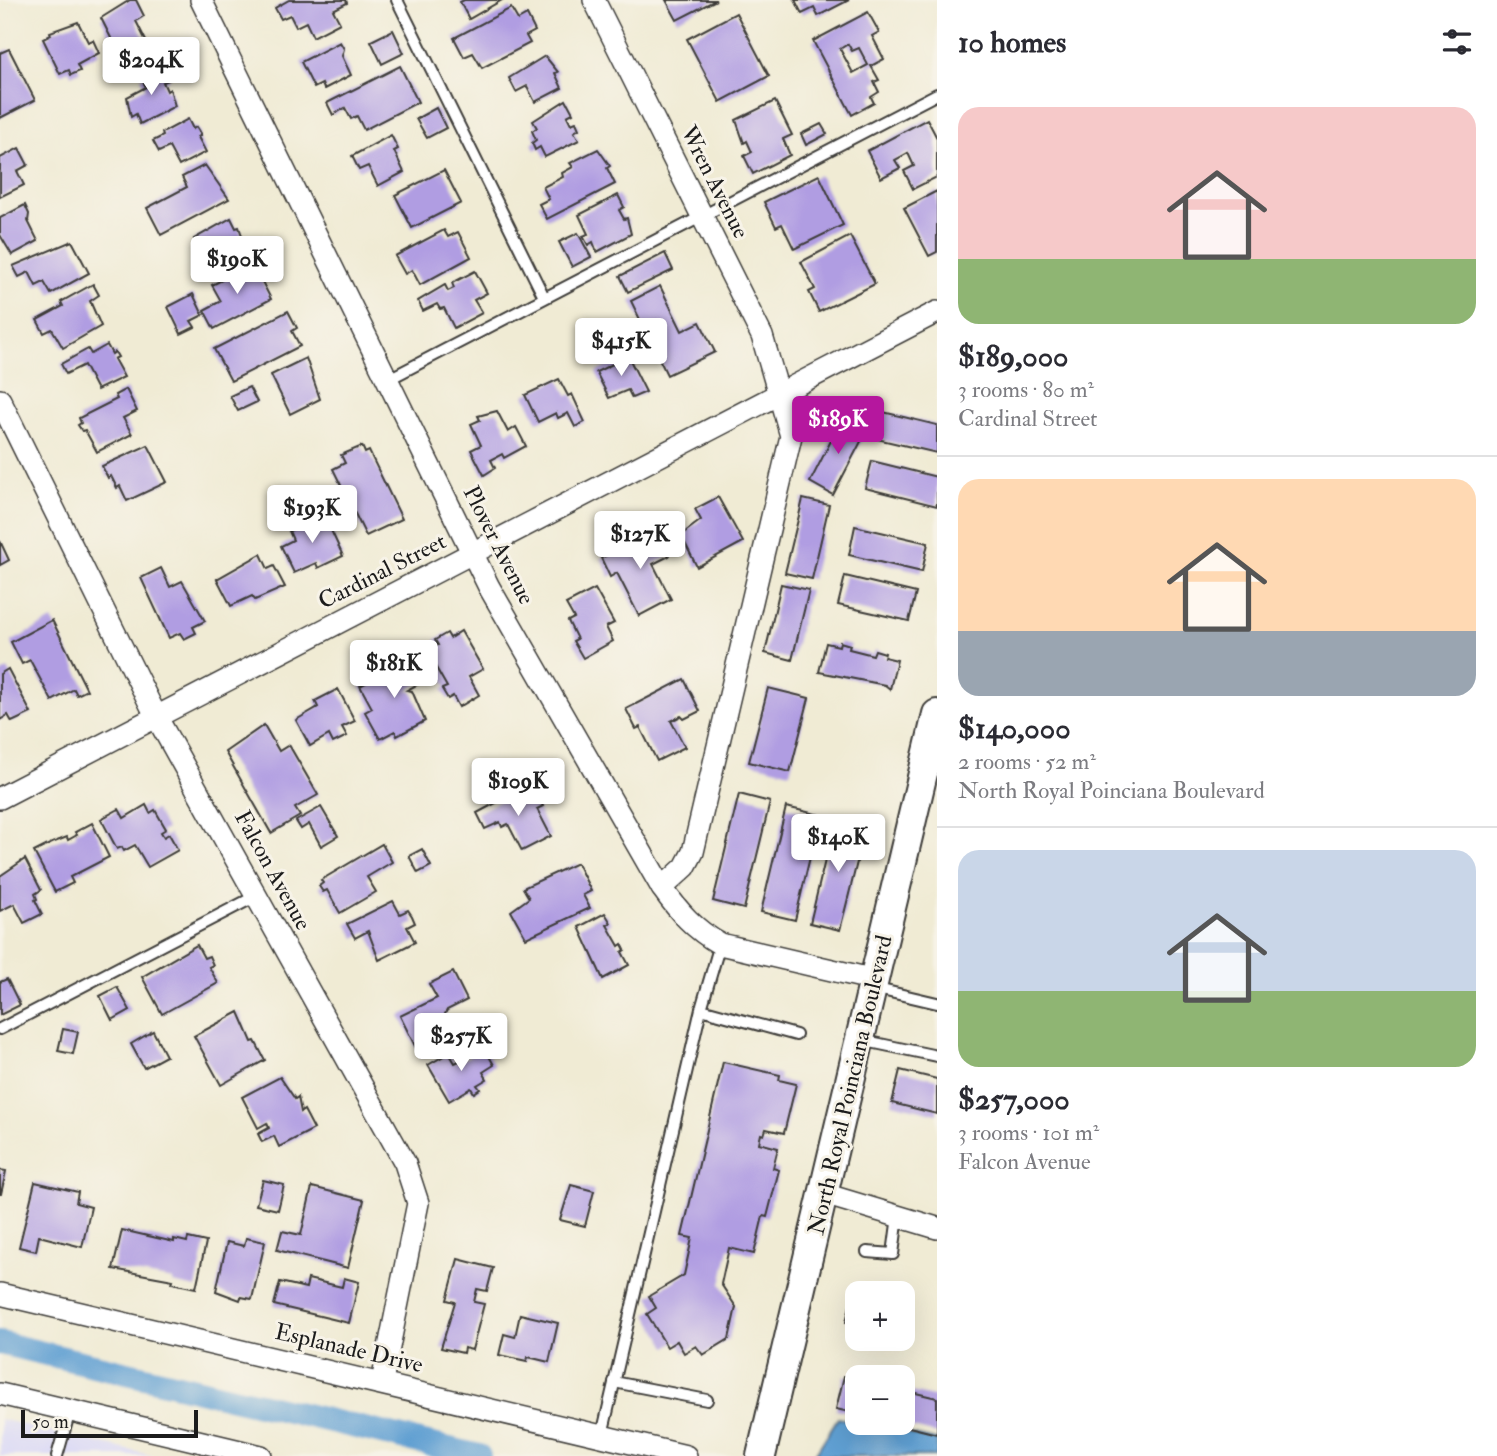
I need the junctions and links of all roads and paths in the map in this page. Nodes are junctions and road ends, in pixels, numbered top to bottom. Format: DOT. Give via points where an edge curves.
graph roads {
  1 [pos="201,0"];
  2 [pos="397,0"];
  3 [pos="594,0"];
  4 [pos="937,94"];
  5 [pos="702,216"];
  6 [pos="544,298"];
  7 [pos="937,312"];
  8 [pos="387,380"];
  9 [pos="778,392"];
  10 [pos="0,400"];
  11 [pos="472,554"];
  12 [pos="156,716"];
  13 [pos="935,730"];
  14 [pos="0,799"];
  15 [pos="662,888"];
  16 [pos="258,895"];
  17 [pos="720,944"];
  18 [pos="874,984"];
  19 [pos="937,1003"];
  20 [pos="701,1009"];
  21 [pos="0,1029"];
  22 [pos="796,1035"];
  23 [pos="860,1040"];
  24 [pos="937,1056"];
  25 [pos="824,1194"];
  26 [pos="898,1216"];
  27 [pos="937,1228"];
  28 [pos="867,1252"];
  29 [pos="0,1294"];
  30 [pos="382,1382"];
  31 [pos="614,1382"];
  32 [pos="0,1394"];
  33 [pos="708,1400"];
  34 [pos="70,1411"];
  35 [pos="601,1435"];
  36 [pos="57,1456"];
  37 [pos="261,1456"];
  38 [pos="686,1456"];
  39 [pos="761,1456"];
  1 -- 8 [label="street, Plover Avenue"];
  2 -- 6 [label="lane"];
  3 -- 5 [label="street, Wren Avenue"];
  4 -- 5 [label="lane"];
  5 -- 6 [label="lane"];
  5 -- 9 [label="street, Wren Avenue" via="762,336"];
  6 -- 8 [label="lane"];
  7 -- 9 [label="street, Cardinal Street"];
  8 -- 11 [label="street, Plover Avenue"];
  9 -- 11 [label="street, Cardinal Street"];
  9 -- 15 [label="street, Wren Avenue" via="792,436 693,852 685,867"];
  10 -- 12 [label="street, Falcon Avenue"];
  11 -- 12 [label="street, Cardinal Street"];
  11 -- 15 [label="street, Plover Avenue"];
  12 -- 14 [label="street, Cardinal Street"];
  12 -- 16 [label="street, Falcon Avenue"];
  13 -- 18 [label="street, North Royal Poinciana Boulevard"];
  15 -- 17 [label="street, Plover Avenue" via="698,932"];
  16 -- 21 [label="lane"];
  16 -- 30 [label="street, Falcon Avenue" via="405,1163 418,1203"];
  17 -- 18 [label="street, Plover Avenue"];
  17 -- 20 [label="lane"];
  18 -- 19 [label="lane"];
  18 -- 23 [label="street, North Royal Poinciana Boulevard"];
  20 -- 22 [label="lane"];
  20 -- 31 [label="lane"];
  23 -- 24 [label="lane"];
  23 -- 25 [label="street, North Royal Poinciana Boulevard"];
  25 -- 26 [label="street"];
  25 -- 39 [label="street, North Royal Poinciana Boulevard"];
  26 -- 27 [label="street"];
  26 -- 28 [label="lane" via="893,1254"];
  29 -- 30 [label="street, Esplanade Drive"];
  30 -- 35 [label="street, Esplanade Drive"];
  31 -- 33 [label="lane"];
  31 -- 35 [label="lane"];
  32 -- 34 [label="street"];
  34 -- 36 [label="lane"];
  34 -- 37 [label="street"];
  35 -- 38 [label="street, Esplanade Drive"];
}
